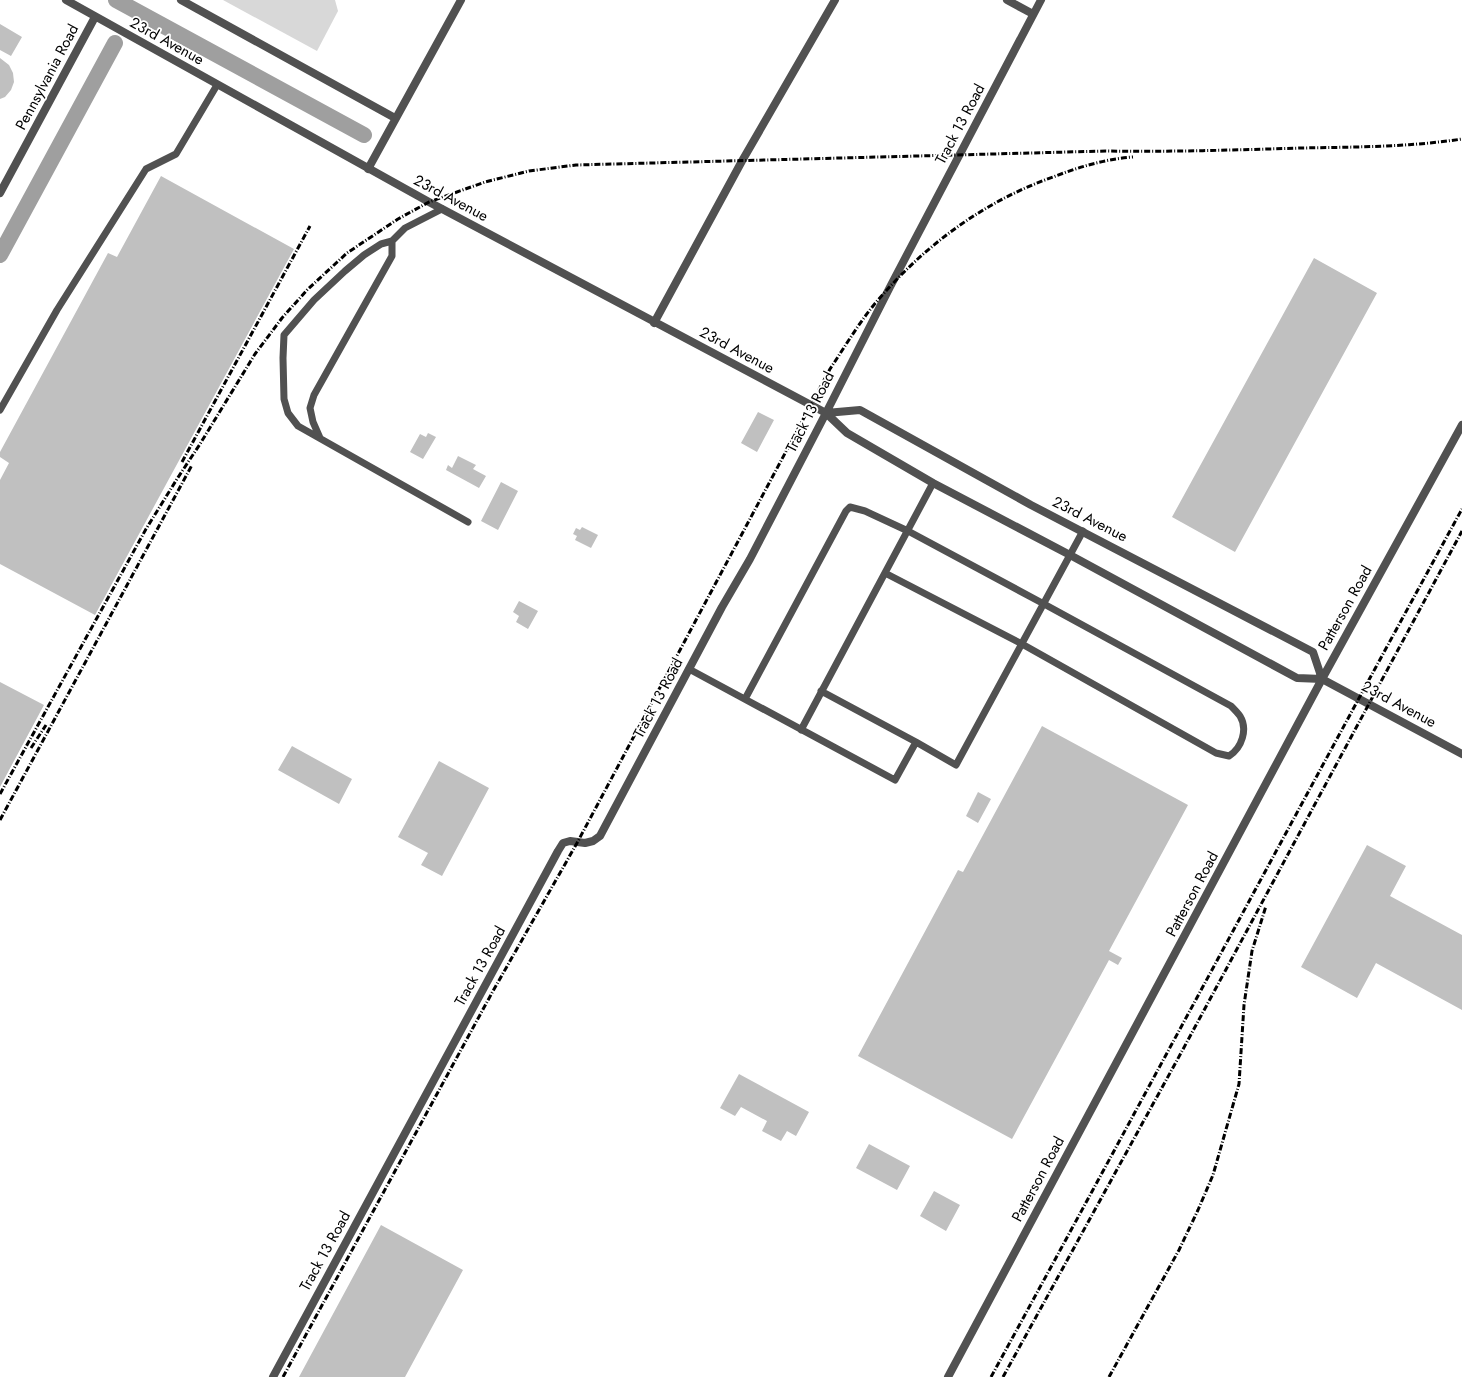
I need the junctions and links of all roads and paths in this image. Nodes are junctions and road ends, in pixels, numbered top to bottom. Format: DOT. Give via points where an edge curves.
graph roads {
  1 [pos="66,0"];
  2 [pos="181,0"];
  3 [pos="461,0"];
  4 [pos="835,0"];
  5 [pos="1007,0"];
  6 [pos="1041,0"];
  7 [pos="1034,14"];
  8 [pos="95,17"];
  9 [pos="217,85"];
  10 [pos="395,118"];
  11 [pos="368,169"];
  12 [pos="0,193"];
  13 [pos="442,209"];
  14 [pos="392,241"];
  15 [pos="654,323"];
  16 [pos="0,410"];
  17 [pos="826,413"];
  18 [pos="1462,425"];
  19 [pos="320,438"];
  20 [pos="933,484"];
  21 [pos="468,522"];
  22 [pos="1083,531"];
  23 [pos="908,532"];
  24 [pos="1070,555"];
  25 [pos="885,573"];
  26 [pos="1044,604"];
  27 [pos="1022,644"];
  28 [pos="689,669"];
  29 [pos="1322,680"];
  30 [pos="821,691"];
  31 [pos="745,699"];
  32 [pos="801,730"];
  33 [pos="916,742"];
  34 [pos="1462,754"];
  35 [pos="272,1377"];
  36 [pos="948,1377"];
  1 -- 8 [label="street, 23rd Avenue"];
  2 -- 10 [label="street"];
  3 -- 10 [label="street"];
  4 -- 15 [label="street" via="742,161"];
  5 -- 7 [label="street"];
  6 -- 7 [label="street, Track 13 Road"];
  7 -- 17 [label="street, Track 13 Road"];
  8 -- 9 [label="street, 23rd Avenue"];
  8 -- 12 [label="street, Pennsylvania Road"];
  9 -- 11 [label="street, 23rd Avenue"];
  9 -- 16 [label="lane" via="176,154 146,170 57,310"];
  10 -- 11 [label="street"];
  11 -- 13 [label="street, 23rd Avenue"];
  13 -- 14 [label="lane" via="405,228"];
  13 -- 15 [label="street, 23rd Avenue"];
  14 -- 19 [label="lane" via="392,256 314,395 310,408"];
  14 -- 19 [label="lane" via="381,244 345,271 314,300 284,335 284,399 288,414 298,426"];
  15 -- 17 [label="street, 23rd Avenue"];
  17 -- 20 [label="street, 23rd Avenue" via="847,433"];
  17 -- 22 [label="street, 23rd Avenue" via="860,410"];
  17 -- 28 [label="street, Track 13 Road"];
  18 -- 29 [label="street, Patterson Road"];
  19 -- 21 [label="lane"];
  20 -- 23 [label="lane"];
  20 -- 24 [label="street, 23rd Avenue"];
  22 -- 24 [label="lane"];
  22 -- 29 [label="street, 23rd Avenue" via="1313,652"];
  23 -- 25 [label="lane"];
  23 -- 26 [label="lane"];
  23 -- 31 [label="lane" via="865,510 850,507 846,511"];
  24 -- 26 [label="lane"];
  24 -- 29 [label="street, 23rd Avenue" via="1297,678"];
  25 -- 27 [label="lane"];
  25 -- 30 [label="lane"];
  26 -- 27 [label="lane"];
  26 -- 27 [label="lane" via="1231,706 1240,716 1244,728 1236,752 1229,756 1216,753"];
  27 -- 33 [label="lane" via="956,765"];
  28 -- 31 [label="lane"];
  28 -- 35 [label="street, Track 13 Road" via="600,836 585,843 563,843 558,851"];
  29 -- 34 [label="street, 23rd Avenue"];
  29 -- 36 [label="street, Patterson Road"];
  30 -- 32 [label="lane"];
  30 -- 33 [label="lane"];
  31 -- 32 [label="lane"];
  32 -- 33 [label="lane" via="895,780"];
}
